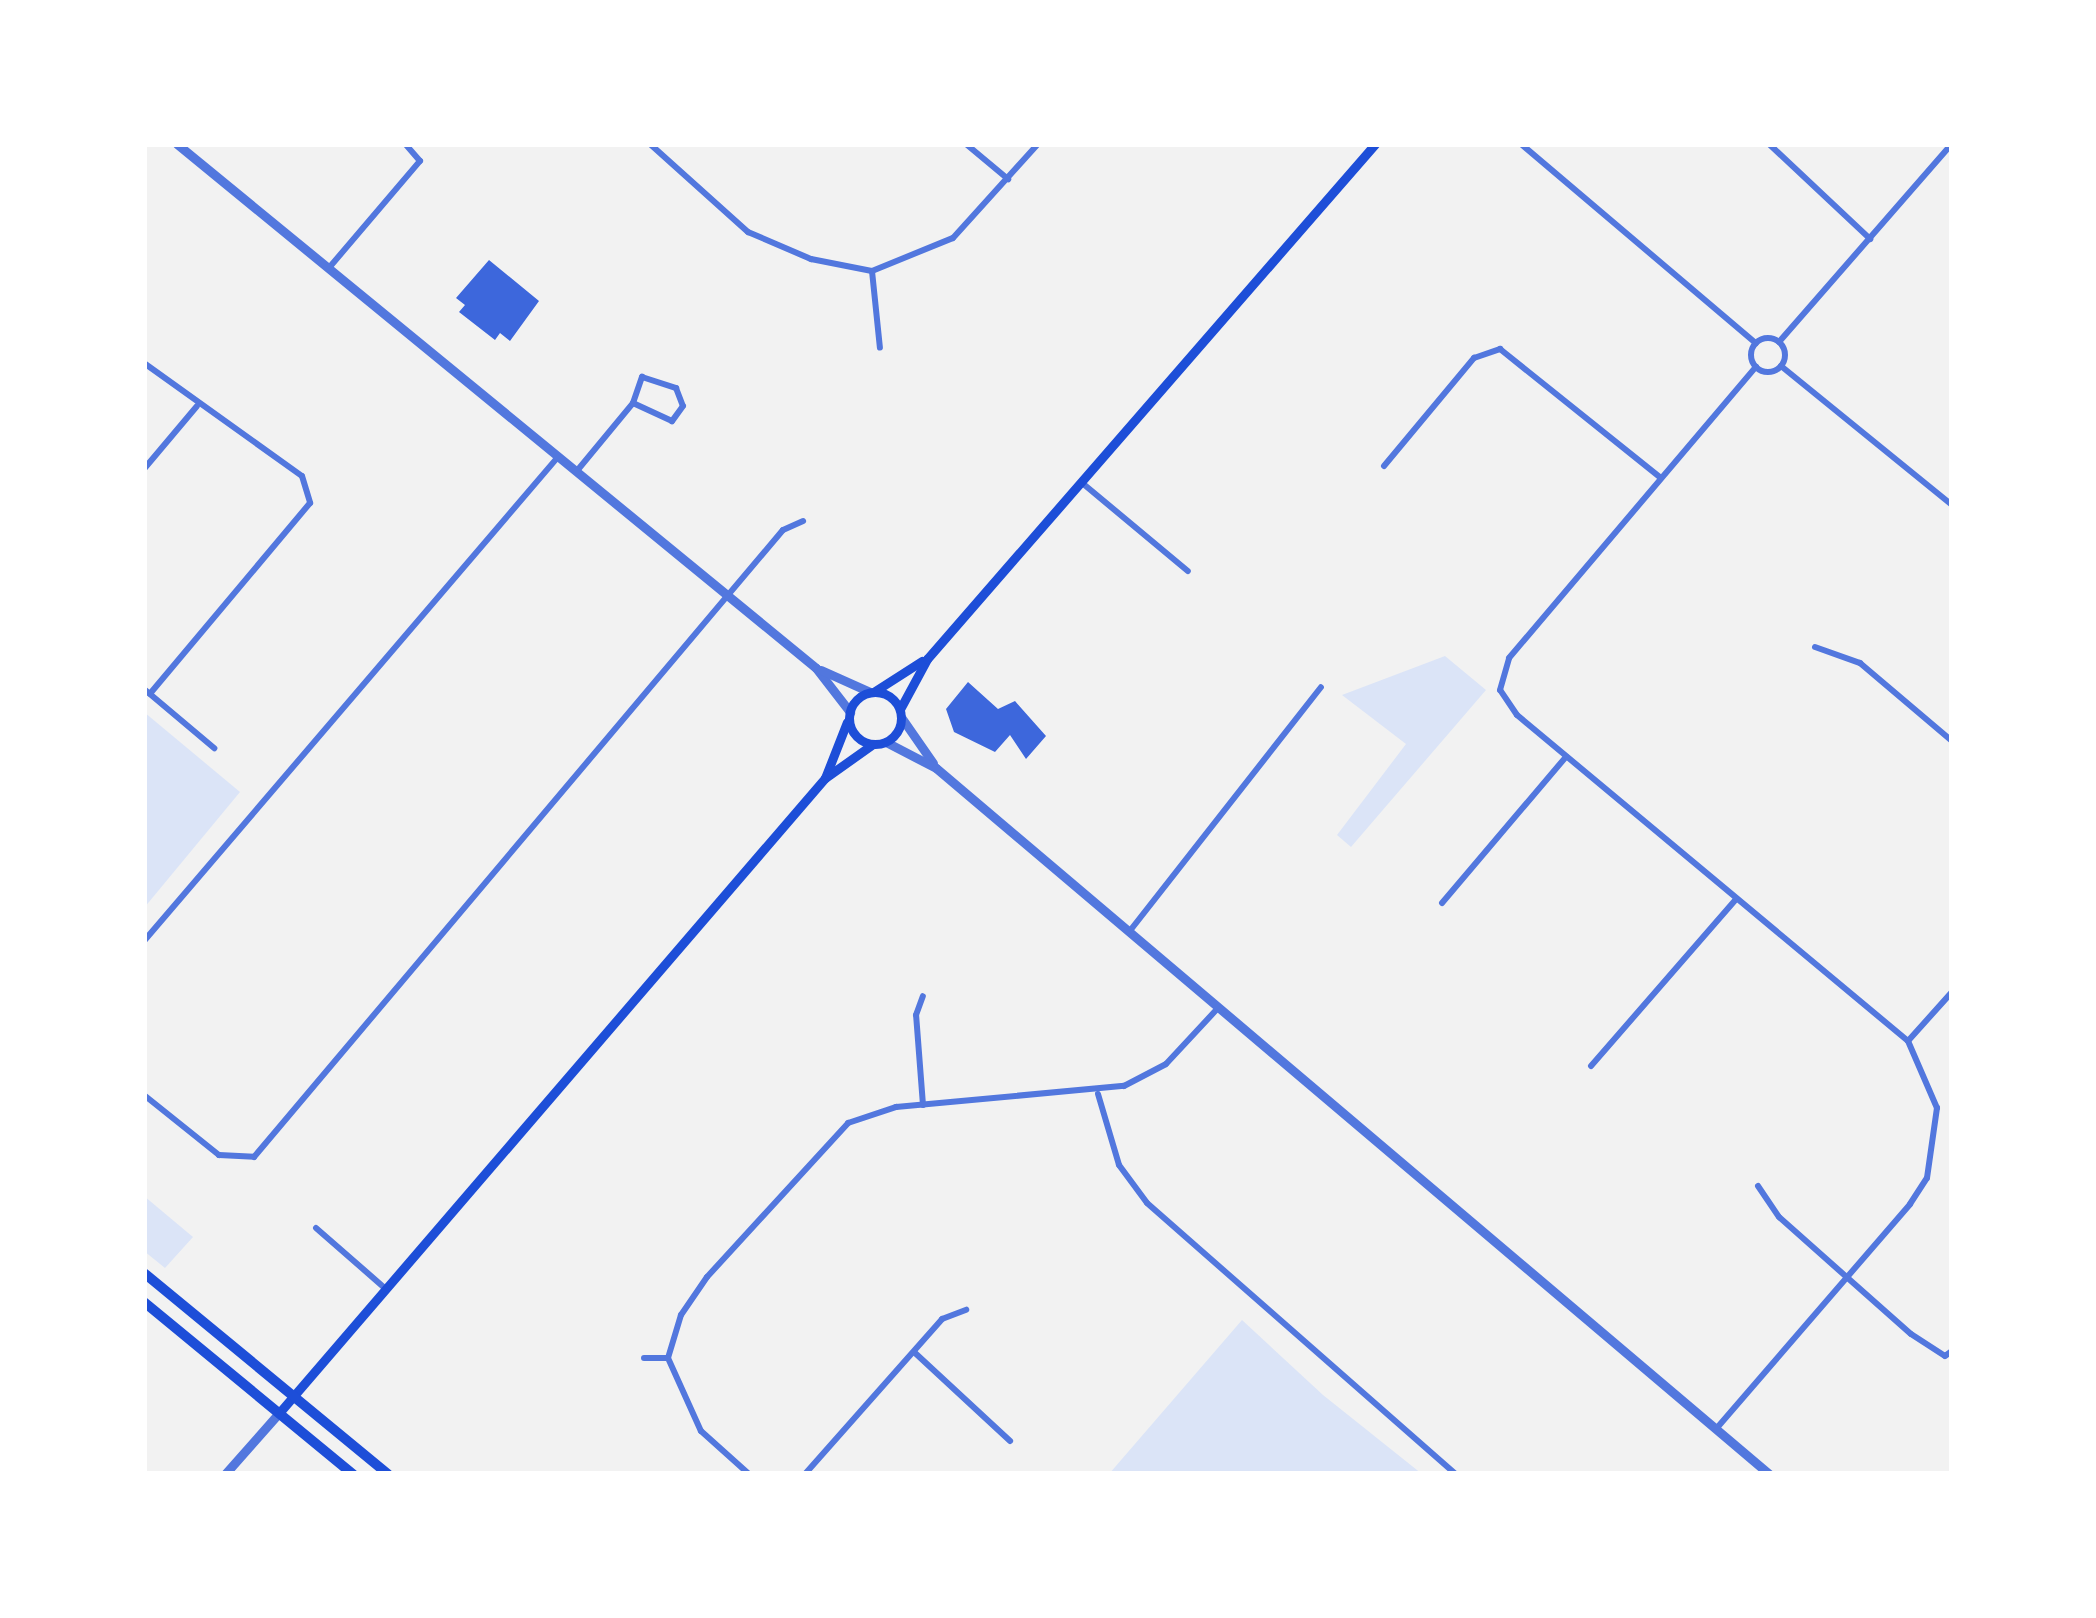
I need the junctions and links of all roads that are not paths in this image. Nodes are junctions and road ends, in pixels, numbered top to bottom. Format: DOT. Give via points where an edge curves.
graph roads {
  1 [pos="177,144"];
  2 [pos="404,144"];
  3 [pos="650,144"];
  4 [pos="966,144"];
  5 [pos="1038,144"];
  6 [pos="1375,144"];
  7 [pos="1520,144"];
  8 [pos="1952,144"];
  9 [pos="1768,146"];
  10 [pos="1008,179"];
  11 [pos="1870,238"];
  12 [pos="328,269"];
  13 [pos="872,271"];
  14 [pos="1779,342"];
  15 [pos="1756,343"];
  16 [pos="880,348"];
  17 [pos="144,363"];
  18 [pos="1781,366"];
  19 [pos="1756,367"];
  20 [pos="633,403"];
  21 [pos="197,406"];
  22 [pos="558,458"];
  23 [pos="1384,466"];
  24 [pos="144,469"];
  25 [pos="576,472"];
  26 [pos="1661,478"];
  27 [pos="1082,482"];
  28 [pos="1952,505"];
  29 [pos="803,521"];
  30 [pos="1188,571"];
  31 [pos="727,596"];
  32 [pos="1815,647"];
  33 [pos="927,658"];
  34 [pos="816,668"];
  35 [pos="1321,687"];
  36 [pos="147,691"];
  37 [pos="872,692"];
  38 [pos="901,713"];
  39 [pos="849,715"];
  40 [pos="1952,741"];
  41 [pos="886,742"];
  42 [pos="873,744"];
  43 [pos="214,748"];
  44 [pos="1566,757"];
  45 [pos="936,768"];
  46 [pos="825,778"];
  47 [pos="1736,898"];
  48 [pos="1442,903"];
  49 [pos="1129,932"];
  50 [pos="144,941"];
  51 [pos="1952,992"];
  52 [pos="923,996"];
  53 [pos="1218,1007"];
  54 [pos="1908,1041"];
  55 [pos="1591,1066"];
  56 [pos="1098,1094"];
  57 [pos="144,1095"];
  58 [pos="923,1105"];
  59 [pos="1758,1186"];
  60 [pos="316,1228"];
  61 [pos="144,1274"];
  62 [pos="1847,1279"];
  63 [pos="388,1290"];
  64 [pos="144,1302"];
  65 [pos="965,1310"];
  66 [pos="1952,1351"];
  67 [pos="914,1352"];
  68 [pos="644,1358"];
  69 [pos="668,1358"];
  70 [pos="294,1396"];
  71 [pos="279,1413"];
  72 [pos="1716,1429"];
  73 [pos="1010,1441"];
  74 [pos="225,1474"];
  75 [pos="353,1474"];
  76 [pos="388,1474"];
  77 [pos="749,1474"];
  78 [pos="806,1474"];
  79 [pos="1455,1474"];
  80 [pos="1769,1474"];
  1 -- 12 [label="street"];
  2 -- 12 [label="street" via="420,161"];
  3 -- 13 [label="street" via="748,232 811,259"];
  4 -- 10 [label="street"];
  5 -- 10 [label="street"];
  6 -- 27 [label="main road"];
  7 -- 15 [label="street"];
  8 -- 11 [label="street"];
  9 -- 11 [label="street"];
  10 -- 13 [label="street" via="953,238"];
  11 -- 14 [label="street"];
  12 -- 22 [label="street"];
  13 -- 16 [label="street"];
  14 -- 15 [label="street"];
  14 -- 18 [label="street"];
  15 -- 19 [label="street"];
  17 -- 21 [label="street"];
  18 -- 19 [label="street"];
  18 -- 28 [label="street"];
  19 -- 26 [label="street"];
  20 -- 20 [label="street" via="634,385 649,374 676,388 683,406 673,421"];
  20 -- 25 [label="street"];
  21 -- 24 [label="street"];
  21 -- 36 [label="street" via="302,476 310,503"];
  22 -- 25 [label="street"];
  22 -- 50 [label="street"];
  23 -- 26 [label="street" via="1468,364 1492,349 1514,356"];
  25 -- 31 [label="street"];
  26 -- 44 [label="street" via="1509,658 1504,699"];
  27 -- 30 [label="street"];
  27 -- 33 [label="main road"];
  29 -- 31 [label="street" via="783,530"];
  31 -- 34 [label="street"];
  31 -- 57 [label="street" via="244,1161 219,1155"];
  32 -- 40 [label="street" via="1860,663"];
  33 -- 37 [label="main road"];
  33 -- 38 [label="main road"];
  34 -- 37 [label="street"];
  34 -- 39 [label="street"];
  35 -- 49 [label="street"];
  36 -- 43 [label="street"];
  37 -- 38 [label="main road"];
  37 -- 39 [label="main road"];
  38 -- 41 [label="main road"];
  38 -- 45 [label="street"];
  39 -- 42 [label="main road" via="854,732"];
  39 -- 46 [label="main road"];
  41 -- 42 [label="main road"];
  41 -- 45 [label="street"];
  42 -- 46 [label="main road"];
  44 -- 47 [label="street"];
  44 -- 48 [label="street"];
  45 -- 49 [label="street"];
  46 -- 63 [label="main road"];
  47 -- 54 [label="street"];
  47 -- 55 [label="street"];
  49 -- 53 [label="street"];
  51 -- 54 [label="street"];
  52 -- 58 [label="street" via="916,1015"];
  53 -- 56 [label="street" via="1154,1073"];
  53 -- 72 [label="street"];
  54 -- 62 [label="street" via="1936,1108 1927,1178"];
  56 -- 58 [label="street"];
  56 -- 79 [label="street" via="1119,1165 1147,1203"];
  58 -- 69 [label="street" via="867,1114 820,1146 694,1294"];
  59 -- 62 [label="street" via="1779,1217"];
  60 -- 63 [label="street"];
  61 -- 70 [label="highway"];
  62 -- 66 [label="street" via="1911,1334 1945,1356"];
  62 -- 72 [label="street"];
  63 -- 70 [label="main road"];
  64 -- 71 [label="highway"];
  65 -- 67 [label="street" via="942,1319"];
  67 -- 73 [label="street"];
  67 -- 78 [label="street"];
  68 -- 69 [label="street"];
  69 -- 77 [label="street" via="701,1431"];
  70 -- 71 [label="main road"];
  70 -- 76 [label="highway"];
  71 -- 74 [label="street"];
  71 -- 75 [label="highway"];
  72 -- 80 [label="street"];
}
